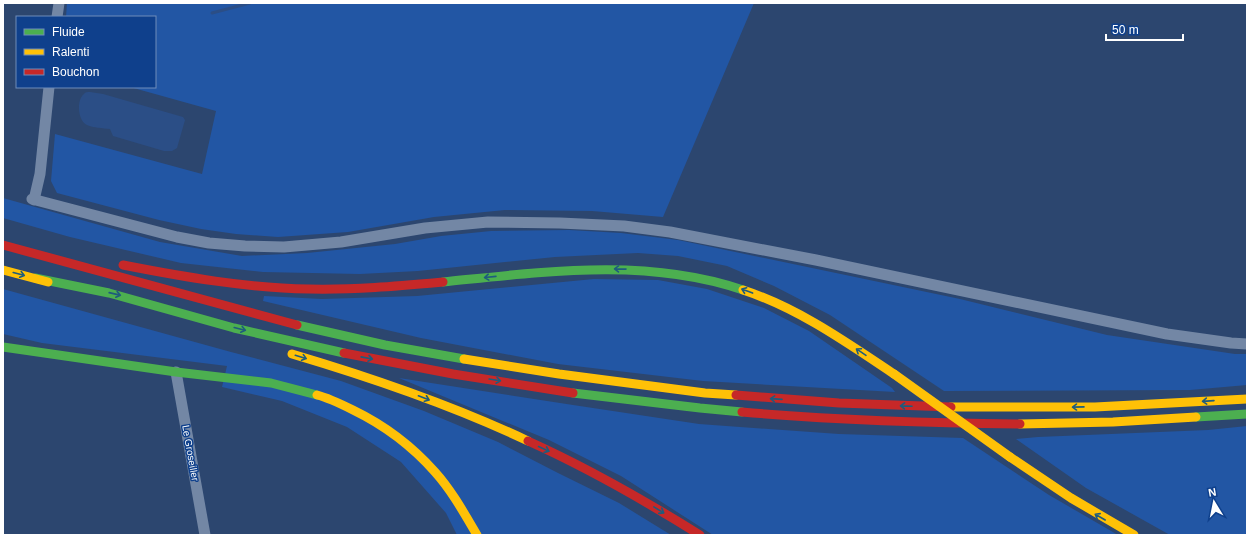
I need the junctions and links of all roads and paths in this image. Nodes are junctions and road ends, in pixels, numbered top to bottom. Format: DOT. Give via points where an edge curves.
graph roads {
  1 [pos="59,3"];
  2 [pos="57,16"];
  3 [pos="49,88"];
  4 [pos="3,245"];
  5 [pos="115,263"];
  6 [pos="3,270"];
  7 [pos="35,278"];
  8 [pos="110,303"];
  9 [pos="1247,344"];
  10 [pos="3,347"];
  11 [pos="287,353"];
  12 [pos="176,372"];
  13 [pos="1247,399"];
  14 [pos="1247,414"];
  15 [pos="205,535"];
  16 [pos="477,535"];
  17 [pos="700,535"];
  18 [pos="1134,535"];
  1 -- 2 [label="street"];
  3 -- 9 [label="street" via="40,174 33,199 177,237 209,243 284,247 488,222 600,225 670,232 1159,332"];
  13 -- 4 [label="main road, one-way" via="1095,407 966,408 803,401 691,391 559,374 377,343 308,328"];
  18 -- 5 [label="main road, one-way, bridge" via="1068,497 832,333 801,315 728,284 669,272 616,269 406,286 310,289 222,283"];
  6 -- 7 [label="main road, one-way"];
  7 -- 8 [label="main road"];
  7 -- 14 [label="main road, one-way" via="117,295 216,323 371,359 558,391 702,408 847,419 988,424 1107,422"];
  10 -- 12 [label="main road"];
  11 -- 17 [label="main road, one-way" via="402,389 496,427 607,480"];
  12 -- 15 [label="street, Le Groseiller"];
  12 -- 16 [label="main road" via="270,383 326,397 367,417 403,441 435,472"];
}
